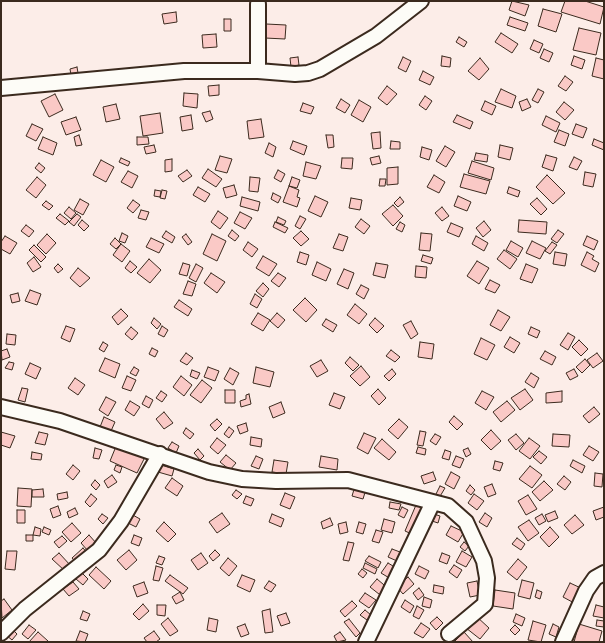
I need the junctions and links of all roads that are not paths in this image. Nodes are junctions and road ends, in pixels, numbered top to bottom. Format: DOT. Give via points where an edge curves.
graph roads {
  1 [pos="422,1"];
  2 [pos="258,4"];
  3 [pos="258,71"];
  4 [pos="1,88"];
  5 [pos="1,407"];
  6 [pos="160,454"];
  7 [pos="433,502"];
  8 [pos="604,573"];
  9 [pos="1,633"];
  10 [pos="449,634"];
  11 [pos="366,642"];
  12 [pos="562,642"];
  1 -- 3 [label="street" via="376,36 320,69 295,74"];
  2 -- 3 [label="street"];
  3 -- 4 [label="street" via="184,70"];
  5 -- 6 [label="street" via="60,421"];
  6 -- 7 [label="street" via="209,472 242,479 348,480"];
  6 -- 9 [label="street" via="121,521 99,550 25,609"];
  7 -- 10 [label="street" via="448,506 466,522 484,561 487,578 485,604"];
  7 -- 11 [label="street"];
  8 -- 12 [label="street" via="590,584"];
}
